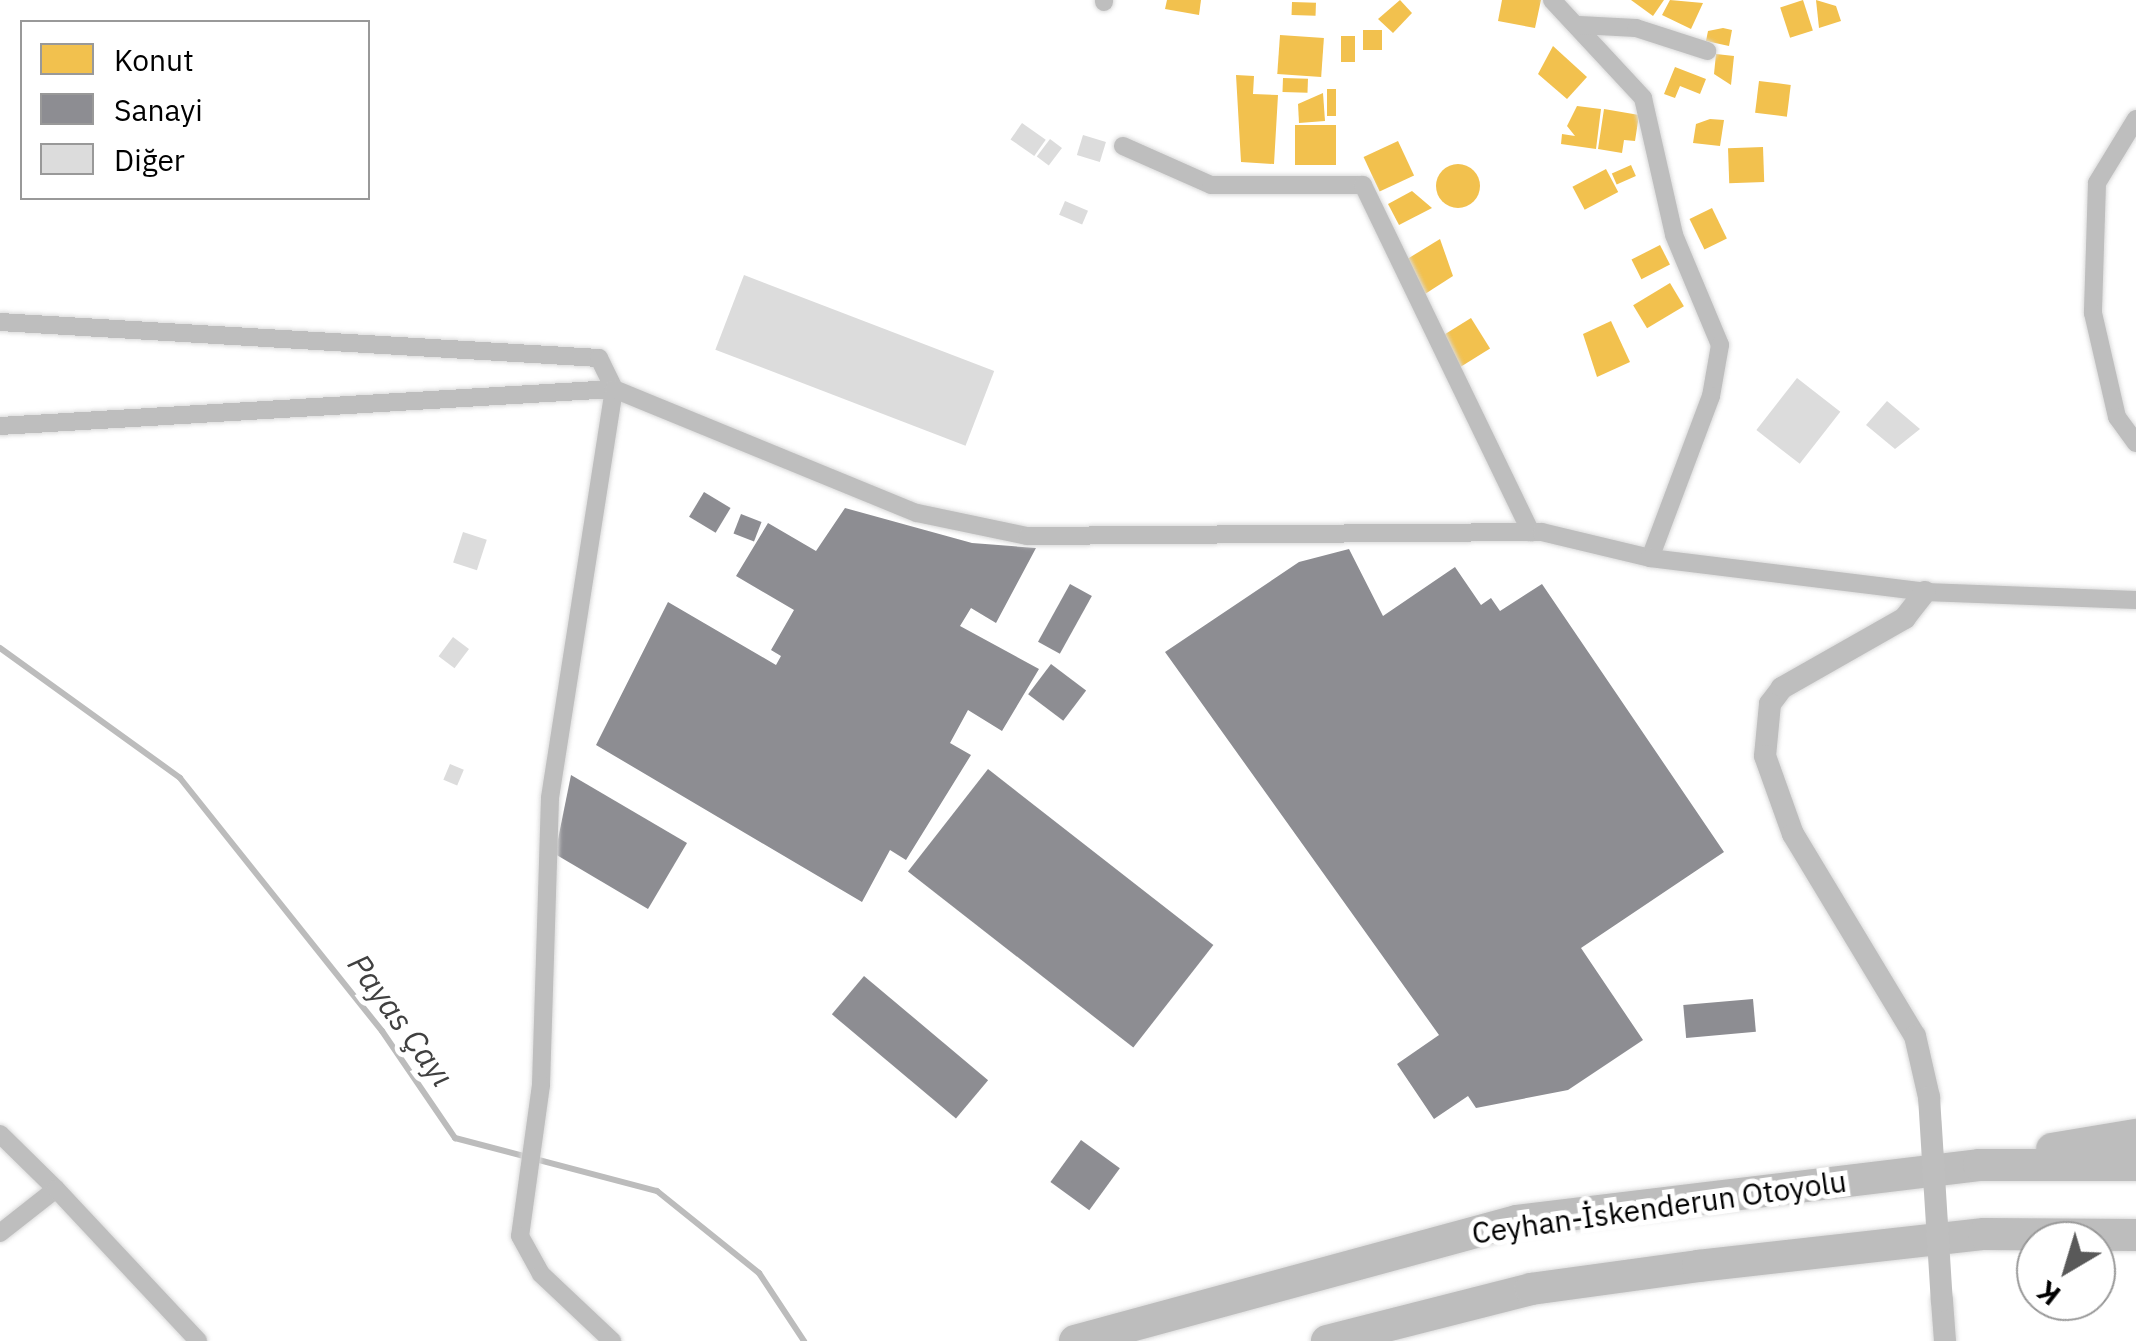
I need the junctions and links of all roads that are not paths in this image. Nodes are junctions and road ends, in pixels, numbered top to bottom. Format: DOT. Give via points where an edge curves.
graph roads {
  1 [pos="1552,0"];
  2 [pos="1579,24"];
  3 [pos="1707,51"];
  4 [pos="2136,120"];
  5 [pos="1123,146"];
  6 [pos="0,322"];
  7 [pos="614,389"];
  8 [pos="0,426"];
  9 [pos="2136,443"];
  10 [pos="1530,532"];
  11 [pos="1650,558"];
  12 [pos="1925,592"];
  13 [pos="2136,600"];
  14 [pos="0,1134"];
  15 [pos="2136,1135"];
  16 [pos="2136,1165"];
  17 [pos="56,1189"];
  18 [pos="1689,1197"];
  19 [pos="0,1233"];
  20 [pos="2136,1235"];
  21 [pos="198,1341"];
  22 [pos="612,1341"];
  23 [pos="1075,1341"];
  24 [pos="1327,1341"];
  25 [pos="1944,1341"];
  1 -- 2 [label="street"];
  2 -- 3 [label="street" via="1636,28"];
  2 -- 11 [label="street" via="1643,98 1674,235 1720,346 1711,396"];
  4 -- 9 [label="street" via="2097,183 2093,314 2117,418"];
  5 -- 10 [label="street" via="1211,185 1363,184"];
  6 -- 7 [label="street" via="599,358"];
  7 -- 8 [label="street"];
  7 -- 10 [label="street" via="917,513 1027,536"];
  7 -- 22 [label="street" via="550,798 541,1085 526,1201 526,1256"];
  10 -- 11 [label="street"];
  11 -- 12 [label="street"];
  12 -- 13 [label="street"];
  12 -- 25 [label="street, bridge" via="1906,618 1782,688 1770,704 1765,756 1793,834 1915,1036 1929,1097"];
  14 -- 17 [label="street"];
  15 -- 18 [label="highway"];
  16 -- 18 [label="highway, Ceyhan-İskenderun Otoyolu" via="1980,1165"];
  17 -- 19 [label="street"];
  17 -- 21 [label="street"];
  18 -- 23 [label="highway, Ceyhan-İskenderun Otoyolu" via="1516,1221 1236,1292"];
  20 -- 24 [label="highway" via="1984,1234 1698,1266 1530,1289"];
}
